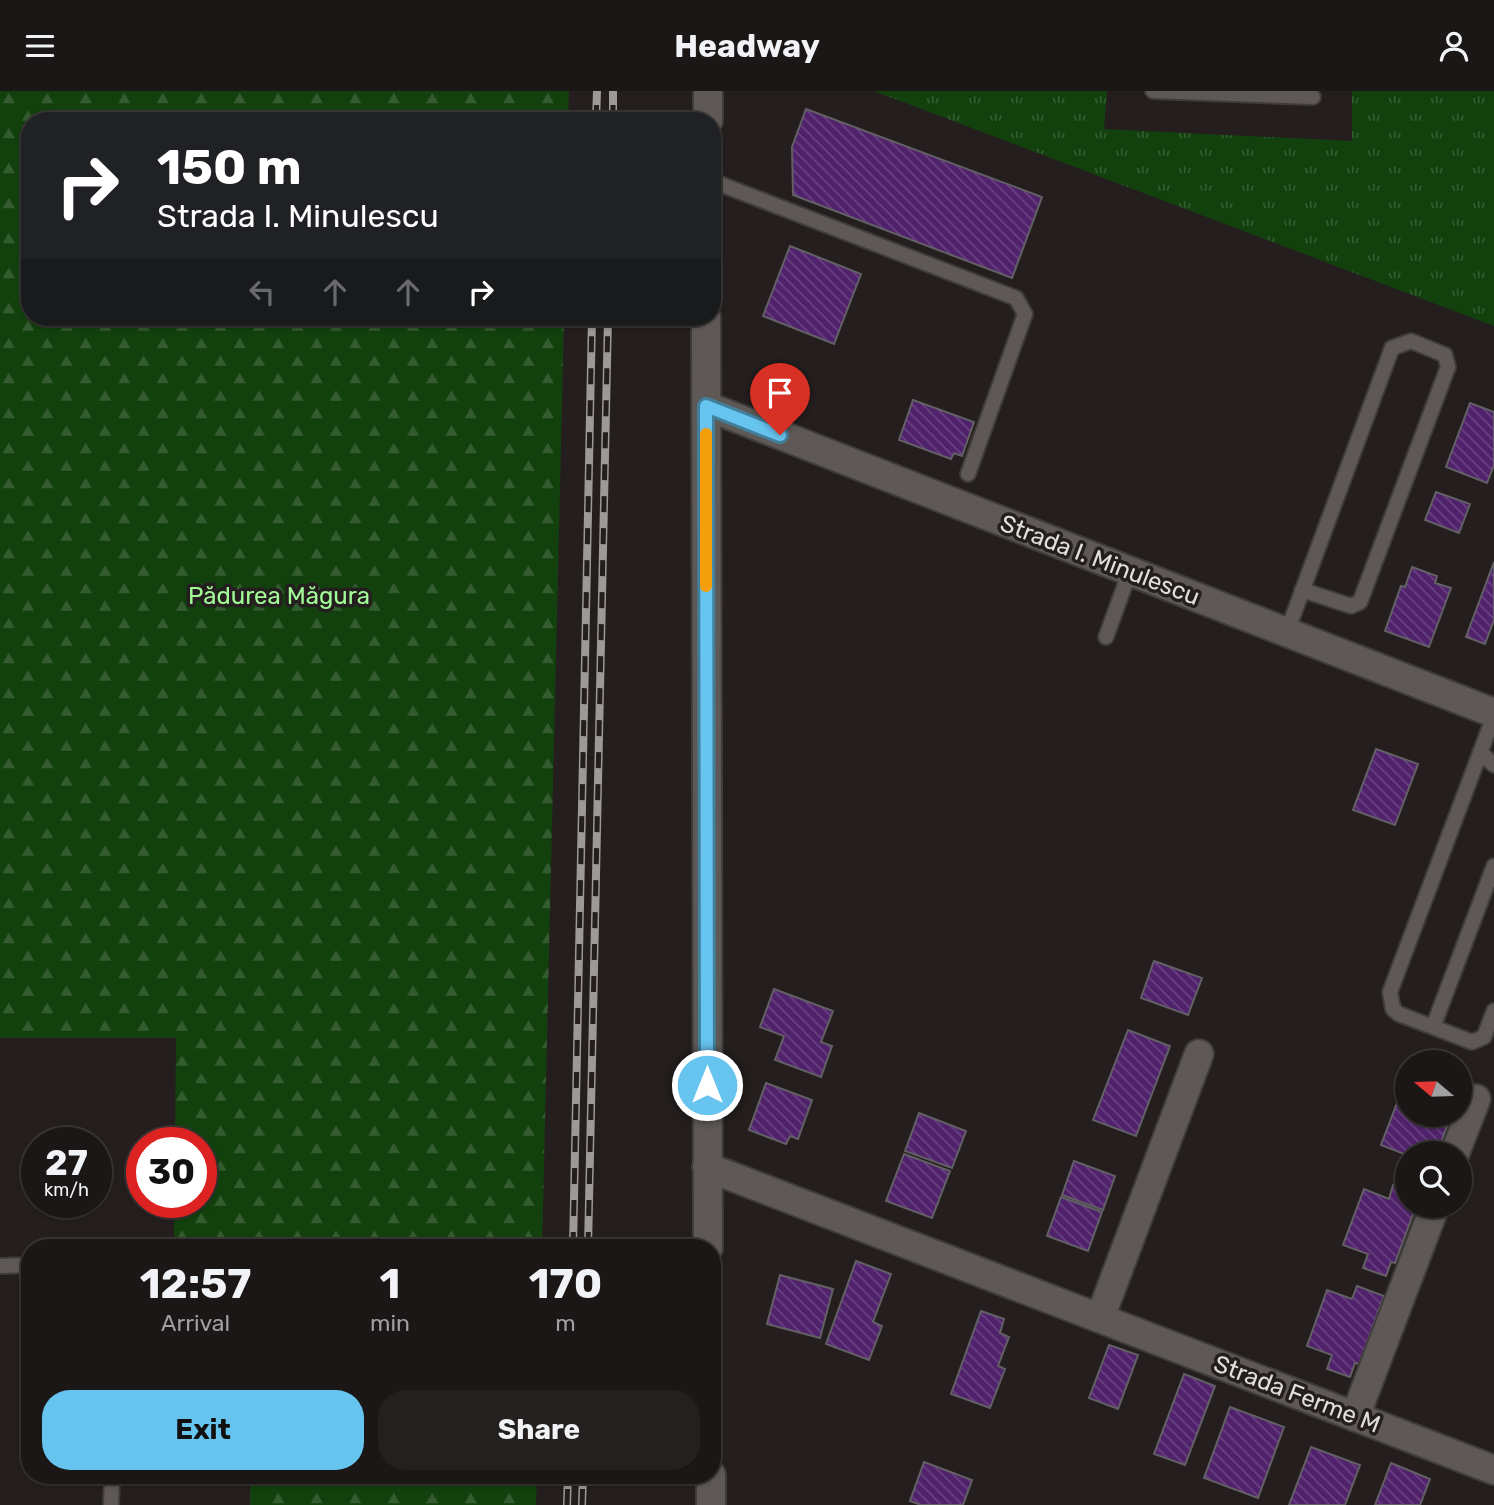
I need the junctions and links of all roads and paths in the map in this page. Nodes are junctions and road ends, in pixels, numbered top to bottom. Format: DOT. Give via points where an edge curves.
graph roads {
  1 [pos="708,91"];
  2 [pos="1153,91"];
  3 [pos="1313,97"];
  4 [pos="708,112"];
  5 [pos="721,184"];
  6 [pos="706,326"];
  7 [pos="706,406"];
  8 [pos="968,474"];
  9 [pos="1130,571"];
  10 [pos="1302,590"];
  11 [pos="1286,632"];
  12 [pos="1106,638"];
  13 [pos="1494,714"];
  14 [pos="1480,753"];
  15 [pos="1494,765"];
  16 [pos="1494,866"];
  17 [pos="1494,1011"];
  18 [pos="1433,1027"];
  19 [pos="1199,1054"];
  20 [pos="1476,1099"];
  21 [pos="1460,1141"];
  22 [pos="708,1167"];
  23 [pos="1430,1218"];
  24 [pos="708,1239"];
  25 [pos="21,1265"];
  26 [pos="0,1266"];
  27 [pos="1100,1318"];
  28 [pos="1355,1417"];
  29 [pos="1494,1470"];
  30 [pos="112,1484"];
  31 [pos="711,1484"];
  32 [pos="111,1505"];
  33 [pos="711,1505"];
  1 -- 4 [label="street"];
  2 -- 3 [label="lane"];
  5 -- 8 [label="lane" via="1016,298 1025,314"];
  6 -- 7 [label="street"];
  7 -- 9 [label="street, Strada I. Minulescu"];
  7 -- 22 [label="street"];
  9 -- 11 [label="street, Strada I. Minulescu"];
  9 -- 12 [label="lane"];
  10 -- 10 [label="lane" via="1392,348 1411,341 1445,355 1448,367 1360,602 1351,606"];
  10 -- 11 [label="lane"];
  11 -- 13 [label="street, Strada I. Minulescu"];
  13 -- 14 [label="lane"];
  14 -- 15 [label="lane"];
  14 -- 18 [label="lane" via="1390,992 1393,1009"];
  16 -- 18 [label="lane"];
  17 -- 18 [label="lane" via="1479,1042"];
  19 -- 27 [label="street"];
  20 -- 21 [label="street"];
  22 -- 24 [label="street"];
  22 -- 27 [label="street, Strada Ferme M"];
  23 -- 28 [label="street"];
  25 -- 26 [label="lane"];
  27 -- 28 [label="street, Strada Ferme M"];
  28 -- 29 [label="street, Strada Ferme M"];
  30 -- 32 [label="lane"];
  31 -- 33 [label="street"];
}
